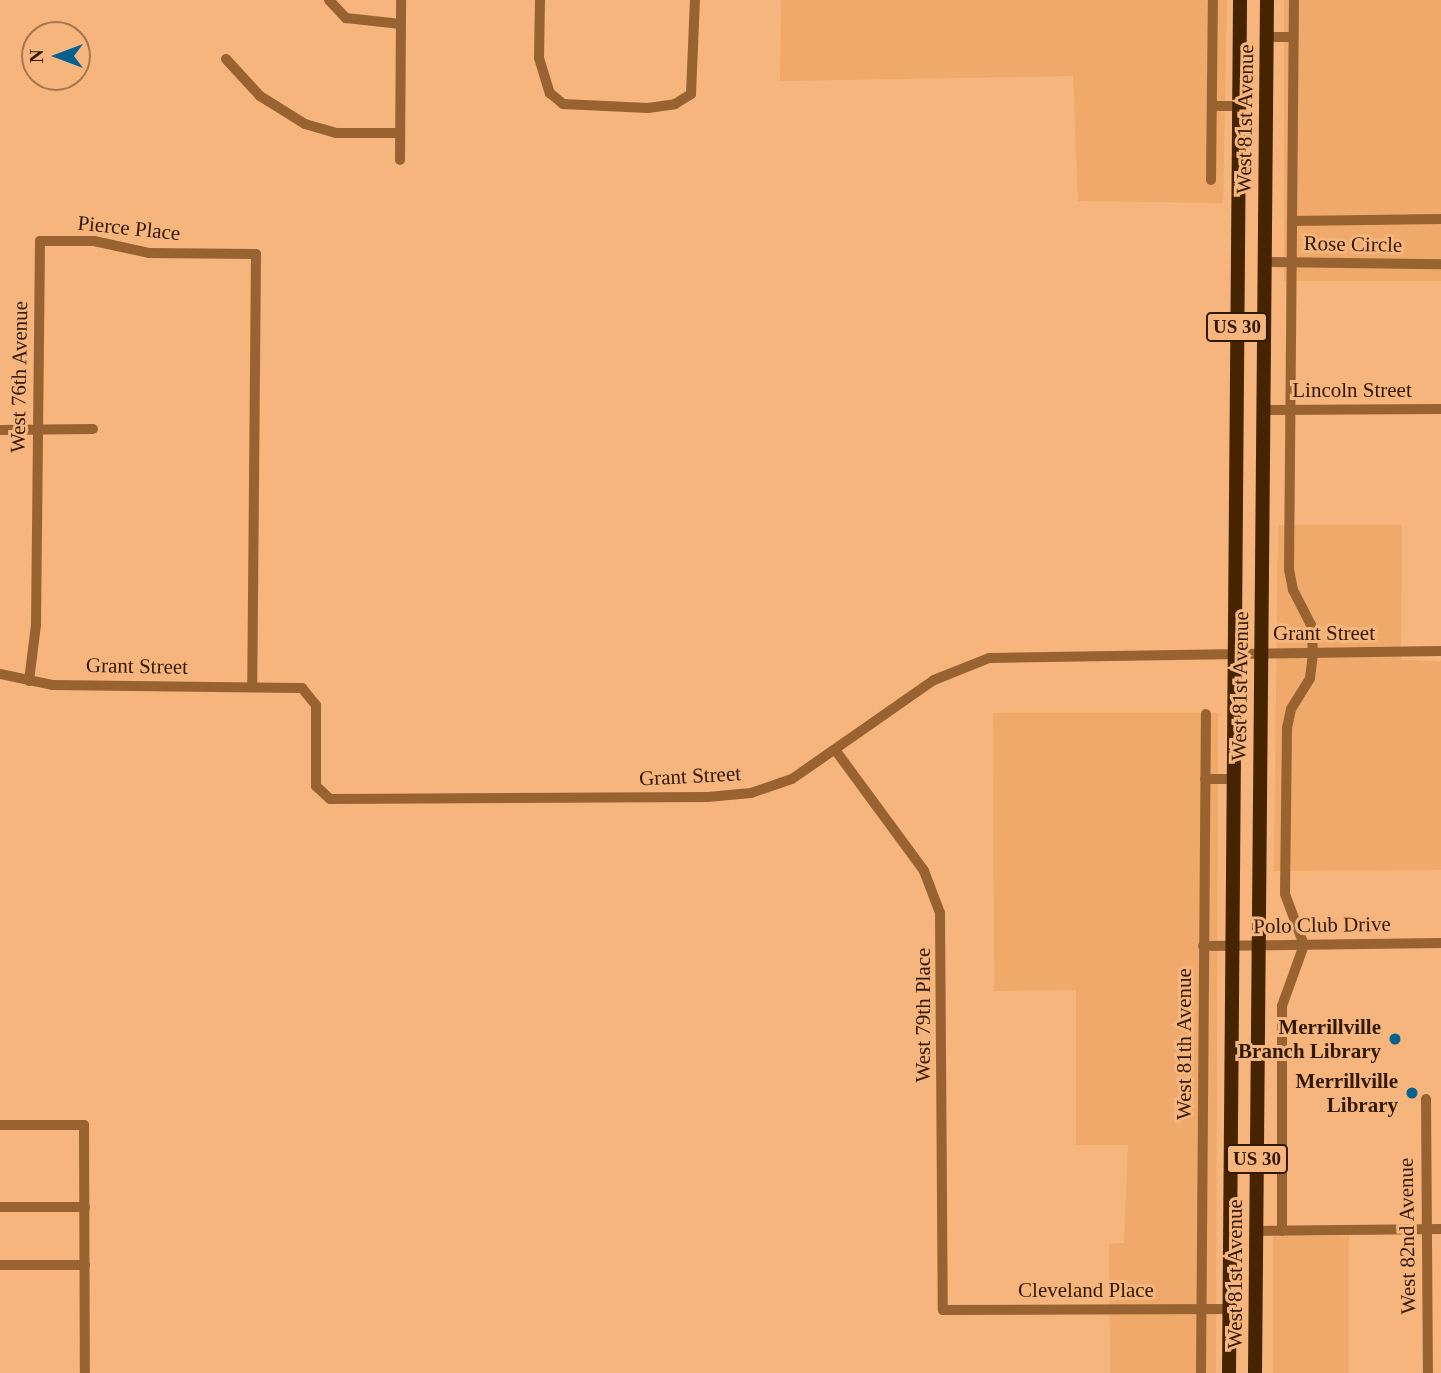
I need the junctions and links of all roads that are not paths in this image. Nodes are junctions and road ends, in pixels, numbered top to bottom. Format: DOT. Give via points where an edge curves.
graph roads {
  1 [pos="330,0"];
  2 [pos="401,0"];
  3 [pos="540,0"];
  4 [pos="695,0"];
  5 [pos="1213,0"];
  6 [pos="1240,0"];
  7 [pos="1267,0"];
  8 [pos="1294,0"];
  9 [pos="401,24"];
  10 [pos="1267,37"];
  11 [pos="1293,37"];
  12 [pos="226,59"];
  13 [pos="1212,106"];
  14 [pos="1239,106"];
  15 [pos="400,133"];
  16 [pos="400,160"];
  17 [pos="1211,180"];
  18 [pos="1441,219"];
  19 [pos="1292,221"];
  20 [pos="40,241"];
  21 [pos="1265,262"];
  22 [pos="1291,262"];
  23 [pos="1441,264"];
  24 [pos="1441,409"];
  25 [pos="1264,410"];
  26 [pos="1290,410"];
  27 [pos="93,429"];
  28 [pos="0,430"];
  29 [pos="38,430"];
  30 [pos="1441,651"];
  31 [pos="1313,652"];
  32 [pos="1262,653"];
  33 [pos="1233,654"];
  34 [pos="0,674"];
  35 [pos="29,681"];
  36 [pos="252,687"];
  37 [pos="1206,714"];
  38 [pos="836,751"];
  39 [pos="1205,779"];
  40 [pos="1233,779"];
  41 [pos="1441,943"];
  42 [pos="1304,944"];
  43 [pos="1231,945"];
  44 [pos="1259,945"];
  45 [pos="1203,946"];
  46 [pos="1426,1099"];
  47 [pos="0,1125"];
  48 [pos="85,1207"];
  49 [pos="0,1208"];
  50 [pos="1441,1229"];
  51 [pos="1426,1230"];
  52 [pos="1257,1231"];
  53 [pos="1282,1231"];
  54 [pos="0,1265"];
  55 [pos="85,1265"];
  56 [pos="1202,1309"];
  57 [pos="1229,1309"];
  58 [pos="943,1310"];
  59 [pos="85,1373"];
  60 [pos="1201,1373"];
  61 [pos="1229,1373"];
  62 [pos="1255,1373"];
  63 [pos="1428,1373"];
  1 -- 9 [label="street" via="345,18"];
  2 -- 9 [label="street"];
  3 -- 4 [label="street" via="539,58 550,93 563,104 649,108 675,104 691,94"];
  5 -- 13 [label="street"];
  6 -- 14 [label="main road, West 81st Avenue / US 30"];
  7 -- 10 [label="main road, West 81st Avenue / US 30"];
  8 -- 11 [label="street"];
  9 -- 15 [label="street"];
  10 -- 11 [label="street"];
  10 -- 21 [label="main road, West 81st Avenue / US 30"];
  11 -- 19 [label="street"];
  12 -- 15 [label="street" via="260,96 305,124 336,133"];
  13 -- 14 [label="street"];
  13 -- 17 [label="street"];
  14 -- 33 [label="main road, West 81st Avenue / US 30"];
  15 -- 16 [label="street"];
  18 -- 19 [label="street, Rose Circle"];
  19 -- 22 [label="street"];
  20 -- 29 [label="street, West 76th Avenue"];
  20 -- 36 [label="street, Pierce Place" via="101,242 149,253 256,254"];
  21 -- 22 [label="street, Rose Circle"];
  21 -- 25 [label="main road, West 81st Avenue / US 30"];
  22 -- 23 [label="street, Rose Circle"];
  22 -- 26 [label="street"];
  24 -- 26 [label="street, Lincoln Street"];
  25 -- 26 [label="street, Lincoln Street"];
  25 -- 32 [label="main road, West 81st Avenue / US 30"];
  26 -- 31 [label="street" via="1289,576 1311,625"];
  27 -- 29 [label="street"];
  28 -- 29 [label="street"];
  29 -- 35 [label="street, West 76th Avenue" via="36,625"];
  30 -- 31 [label="street, Grant Street"];
  31 -- 32 [label="street, Grant Street"];
  31 -- 42 [label="street" via="1310,678 1291,709 1287,728 1285,894"];
  32 -- 33 [label="street, Grant Street"];
  32 -- 44 [label="main road, West 81st Avenue / US 30"];
  33 -- 38 [label="street, Grant Street" via="978,661 934,680"];
  33 -- 40 [label="main road, West 81st Avenue / US 30"];
  34 -- 35 [label="street, Grant Street"];
  35 -- 36 [label="street, Grant Street"];
  36 -- 38 [label="street, Grant Street" via="299,687 312,696 316,786 321,796 330,799 751,793 792,779"];
  37 -- 39 [label="street, West 81th Avenue"];
  38 -- 58 [label="street, West 79th Place" via="924,871 940,913"];
  39 -- 40 [label="street"];
  39 -- 45 [label="street, West 81th Avenue"];
  40 -- 43 [label="main road, West 81st Avenue / US 30"];
  41 -- 42 [label="street, Polo Club Drive"];
  42 -- 44 [label="street, Polo Club Drive"];
  42 -- 53 [label="street" via="1282,1006"];
  43 -- 44 [label="street, Polo Club Drive"];
  43 -- 45 [label="street, Polo Club Drive"];
  43 -- 57 [label="main road, West 81st Avenue / US 30"];
  44 -- 52 [label="main road, West 81st Avenue / US 30"];
  45 -- 56 [label="street, West 81th Avenue"];
  46 -- 51 [label="street, West 82nd Avenue"];
  47 -- 48 [label="street" via="84,1125"];
  48 -- 49 [label="street"];
  48 -- 55 [label="street"];
  50 -- 51 [label="street"];
  51 -- 53 [label="street"];
  51 -- 63 [label="street, West 82nd Avenue"];
  52 -- 53 [label="street"];
  52 -- 62 [label="main road, West 81st Avenue / US 30"];
  54 -- 55 [label="street"];
  55 -- 59 [label="street"];
  56 -- 57 [label="street, Cleveland Place"];
  56 -- 58 [label="street, Cleveland Place"];
  56 -- 60 [label="street, West 81th Avenue"];
  57 -- 61 [label="main road, West 81st Avenue / US 30"];
}
